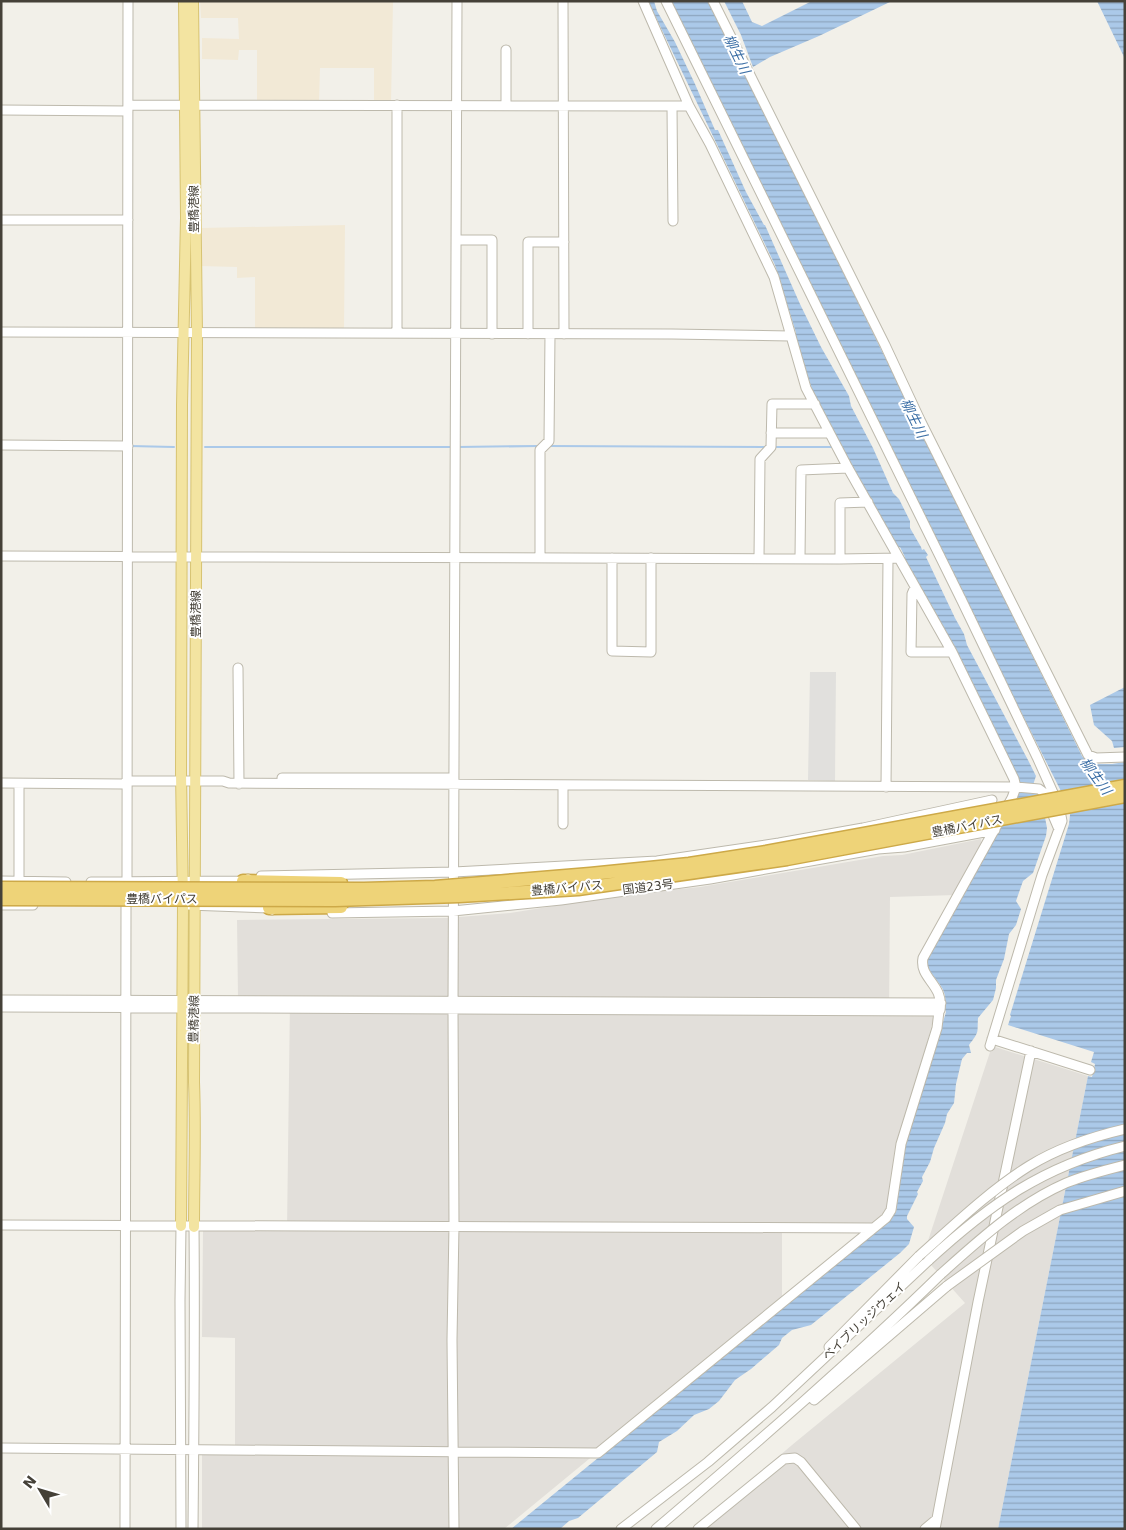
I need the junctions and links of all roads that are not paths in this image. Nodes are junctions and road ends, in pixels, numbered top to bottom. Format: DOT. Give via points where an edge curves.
graph roads {
  1 [pos="128,1"];
  2 [pos="184,1"];
  3 [pos="193,1"];
  4 [pos="457,1"];
  5 [pos="563,1"];
  6 [pos="643,1"];
  7 [pos="666,1"];
  8 [pos="713,1"];
  9 [pos="506,50"];
  10 [pos="190,104"];
  11 [pos="397,105"];
  12 [pos="456,105"];
  13 [pos="506,105"];
  14 [pos="564,105"];
  15 [pos="128,108"];
  16 [pos="691,108"];
  17 [pos="672,109"];
  18 [pos="1,110"];
  19 [pos="1,220"];
  20 [pos="128,220"];
  21 [pos="673,222"];
  22 [pos="457,240"];
  23 [pos="564,242"];
  24 [pos="1,332"];
  25 [pos="128,333"];
  26 [pos="183,333"];
  27 [pos="196,333"];
  28 [pos="397,333"];
  29 [pos="456,333"];
  30 [pos="492,334"];
  31 [pos="528,334"];
  32 [pos="550,334"];
  33 [pos="564,334"];
  34 [pos="790,336"];
  35 [pos="814,404"];
  36 [pos="771,433"];
  37 [pos="829,433"];
  38 [pos="1,446"];
  39 [pos="128,446"];
  40 [pos="848,468"];
  41 [pos="868,502"];
  42 [pos="196,555"];
  43 [pos="1,556"];
  44 [pos="128,556"];
  45 [pos="182,556"];
  46 [pos="456,557"];
  47 [pos="540,557"];
  48 [pos="612,558"];
  49 [pos="651,558"];
  50 [pos="759,558"];
  51 [pos="800,558"];
  52 [pos="899,558"];
  53 [pos="840,559"];
  54 [pos="888,559"];
  55 [pos="915,587"];
  56 [pos="952,652"];
  57 [pos="238,668"];
  58 [pos="1125,757"];
  59 [pos="1,778"];
  60 [pos="127,781"];
  61 [pos="239,781"];
  62 [pos="16,782"];
  63 [pos="181,782"];
  64 [pos="196,782"];
  65 [pos="454,782"];
  66 [pos="1,784"];
  67 [pos="886,784"];
  68 [pos="1015,785"];
  69 [pos="563,786"];
  70 [pos="1125,786"];
  71 [pos="991,788"];
  72 [pos="1125,796"];
  73 [pos="992,800"];
  74 [pos="563,824"];
  75 [pos="1058,828"];
  76 [pos="996,830"];
  77 [pos="818,836"];
  78 [pos="823,859"];
  79 [pos="639,862"];
  80 [pos="454,872"];
  81 [pos="552,877"];
  82 [pos="1,881"];
  83 [pos="19,881"];
  84 [pos="183,881"];
  85 [pos="195,881"];
  86 [pos="243,881"];
  87 [pos="72,882"];
  88 [pos="127,882"];
  89 [pos="1,888"];
  90 [pos="643,888"];
  91 [pos="578,889"];
  92 [pos="1,899"];
  93 [pos="1,905"];
  94 [pos="72,905"];
  95 [pos="126,905"];
  96 [pos="183,905"];
  97 [pos="195,906"];
  98 [pos="269,908"];
  99 [pos="454,911"];
  100 [pos="1,1000"];
  101 [pos="79,1003"];
  102 [pos="126,1004"];
  103 [pos="182,1004"];
  104 [pos="195,1004"];
  105 [pos="453,1005"];
  106 [pos="1,1007"];
  107 [pos="940,1007"];
  108 [pos="1031,1051"];
  109 [pos="1090,1070"];
  110 [pos="1125,1129"];
  111 [pos="1125,1146"];
  112 [pos="1125,1164"];
  113 [pos="1125,1190"];
  114 [pos="1,1225"];
  115 [pos="126,1226"];
  116 [pos="181,1226"];
  117 [pos="454,1226"];
  118 [pos="194,1227"];
  119 [pos="873,1228"];
  120 [pos="789,1390"];
  121 [pos="764,1437"];
  122 [pos="1,1448"];
  123 [pos="126,1449"];
  124 [pos="181,1450"];
  125 [pos="194,1450"];
  126 [pos="454,1452"];
  127 [pos="937,1519"];
  128 [pos="125,1529"];
  129 [pos="180,1529"];
  130 [pos="194,1529"];
  131 [pos="454,1529"];
  132 [pos="621,1529"];
  133 [pos="656,1529"];
  134 [pos="698,1529"];
  135 [pos="856,1529"];
  136 [pos="925,1529"];
  137 [pos="935,1529"];
  1 -- 15 [label="street"];
  2 -- 10 [label="main road, 豊橋港線"];
  3 -- 10 [label="main road, 豊橋港線"];
  4 -- 12 [label="street"];
  5 -- 14 [label="street"];
  6 -- 16 [label="street"];
  7 -- 75 [label="street" via="1037,757 1059,806 1062,821"];
  8 -- 58 [label="street" via="1088,755 1096,758"];
  9 -- 13 [label="street"];
  10 -- 11 [label="street"];
  10 -- 15 [label="street"];
  10 -- 26 [label="main road, 豊橋港線"];
  10 -- 27 [label="main road, 豊橋港線"];
  11 -- 12 [label="street"];
  11 -- 28 [label="street"];
  12 -- 13 [label="street"];
  12 -- 22 [label="street"];
  13 -- 14 [label="street"];
  14 -- 17 [label="street"];
  14 -- 23 [label="street"];
  15 -- 18 [label="street"];
  15 -- 20 [label="street"];
  16 -- 17 [label="street"];
  16 -- 34 [label="street" via="774,277"];
  17 -- 21 [label="street"];
  19 -- 20 [label="street"];
  20 -- 25 [label="street"];
  22 -- 29 [label="street"];
  22 -- 30 [label="street" via="492,240"];
  23 -- 31 [label="street" via="528,242"];
  23 -- 33 [label="street"];
  24 -- 25 [label="street"];
  25 -- 26 [label="street"];
  25 -- 39 [label="street"];
  26 -- 27 [label="street"];
  26 -- 45 [label="main road, 豊橋港線"];
  27 -- 28 [label="street"];
  27 -- 42 [label="main road, 豊橋港線"];
  28 -- 29 [label="street"];
  29 -- 30 [label="street"];
  29 -- 46 [label="street"];
  30 -- 31 [label="street"];
  31 -- 32 [label="street"];
  32 -- 33 [label="street"];
  32 -- 47 [label="street" via="549,441 540,450"];
  33 -- 34 [label="street"];
  34 -- 35 [label="street"];
  35 -- 36 [label="street" via="772,404"];
  35 -- 37 [label="street"];
  36 -- 37 [label="street"];
  36 -- 50 [label="street" via="770,447 760,459"];
  37 -- 40 [label="street"];
  38 -- 39 [label="street"];
  39 -- 44 [label="street"];
  40 -- 41 [label="street"];
  40 -- 51 [label="street" via="801,470"];
  41 -- 52 [label="street"];
  41 -- 53 [label="street" via="840,503"];
  42 -- 45 [label="street"];
  42 -- 46 [label="street"];
  42 -- 64 [label="main road, 豊橋港線"];
  43 -- 44 [label="street"];
  44 -- 45 [label="street"];
  44 -- 60 [label="street"];
  45 -- 63 [label="main road, 豊橋港線"];
  46 -- 47 [label="street"];
  46 -- 65 [label="street"];
  47 -- 48 [label="street"];
  48 -- 49 [label="street"];
  48 -- 49 [label="street" via="612,651 651,652"];
  49 -- 50 [label="street"];
  50 -- 51 [label="street"];
  51 -- 53 [label="street"];
  52 -- 54 [label="street"];
  52 -- 55 [label="street"];
  53 -- 54 [label="street"];
  54 -- 67 [label="street"];
  55 -- 56 [label="street"];
  55 -- 56 [label="street" via="912,594 911,652"];
  56 -- 68 [label="street"];
  57 -- 61 [label="street"];
  59 -- 62 [label="street"];
  60 -- 62 [label="street" via="123,784"];
  60 -- 63 [label="street"];
  60 -- 88 [label="street"];
  61 -- 64 [label="street"];
  61 -- 65 [label="street"];
  62 -- 66 [label="street"];
  62 -- 83 [label="street"];
  63 -- 64 [label="street"];
  63 -- 84 [label="main road, 豊橋港線"];
  64 -- 85 [label="main road, 豊橋港線"];
  65 -- 69 [label="street"];
  65 -- 80 [label="street"];
  67 -- 69 [label="street"];
  67 -- 71 [label="street"];
  68 -- 71 [label="street"];
  68 -- 75 [label="street" via="1044,792"];
  68 -- 76 [label="street"];
  69 -- 74 [label="street"];
  70 -- 81 [label="highway, 豊橋バイパス, bridge" via="766,852 636,870"];
  71 -- 73 [label="street"];
  72 -- 91 [label="highway, 豊橋バイパス, bridge" via="787,859"];
  73 -- 76 [label="street"];
  73 -- 77 [label="street"];
  75 -- 108 [label="street" via="991,1043"];
  76 -- 78 [label="street, 国道23号"];
  76 -- 107 [label="street" via="923,958 923,970 939,993"];
  77 -- 78 [label="street"];
  77 -- 79 [label="street"];
  78 -- 90 [label="street, 国道23号" via="710,880"];
  79 -- 80 [label="street"];
  79 -- 90 [label="street"];
  80 -- 86 [label="street" via="272,875"];
  80 -- 99 [label="street"];
  81 -- 86 [label="highway, bridge"];
  81 -- 89 [label="highway, 豊橋バイパス, bridge" via="435,887 364,889"];
  82 -- 83 [label="street"];
  83 -- 87 [label="street"];
  84 -- 85 [label="street"];
  84 -- 88 [label="street"];
  84 -- 96 [label="main road, 豊橋港線"];
  85 -- 86 [label="street"];
  85 -- 97 [label="main road, 豊橋港線"];
  87 -- 88 [label="street"];
  87 -- 94 [label="street"];
  90 -- 99 [label="street, 国道23号"];
  91 -- 92 [label="highway, 豊橋バイパス, bridge" via="335,900"];
  91 -- 98 [label="highway, bridge" via="484,903"];
  93 -- 94 [label="street, 国道23号"];
  94 -- 95 [label="street, 国道23号"];
  95 -- 96 [label="street, 国道23号"];
  95 -- 102 [label="street"];
  96 -- 97 [label="street, 国道23号"];
  96 -- 103 [label="main road, 豊橋港線"];
  97 -- 98 [label="street, 国道23号"];
  97 -- 104 [label="main road, 豊橋港線"];
  98 -- 99 [label="street, 国道23号" via="279,913"];
  99 -- 105 [label="street"];
  100 -- 101 [label="street"];
  101 -- 102 [label="street"];
  101 -- 106 [label="street"];
  102 -- 103 [label="street"];
  102 -- 115 [label="street"];
  103 -- 104 [label="street"];
  103 -- 116 [label="main road, 豊橋港線"];
  104 -- 105 [label="street"];
  104 -- 118 [label="main road, 豊橋港線"];
  105 -- 107 [label="street"];
  105 -- 117 [label="street"];
  107 -- 119 [label="street" via="937,1028 901,1144 892,1210"];
  108 -- 109 [label="street"];
  108 -- 127 [label="street" via="978,1302"];
  110 -- 120 [label="street, bridge" via="1085,1140 1030,1165 982,1201 919,1256"];
  111 -- 120 [label="street, ベイブリッジウェイ, bridge" via="1060,1167 980,1216"];
  112 -- 121 [label="street, ベイブリッジウェイ, bridge" via="1065,1184 1014,1213 941,1274 880,1334"];
  113 -- 121 [label="street, bridge" via="1060,1210 990,1253 795,1416"];
  114 -- 115 [label="street"];
  115 -- 116 [label="street"];
  115 -- 123 [label="street"];
  116 -- 118 [label="street"];
  116 -- 124 [label="street"];
  117 -- 118 [label="street"];
  117 -- 119 [label="street"];
  117 -- 126 [label="street"];
  118 -- 125 [label="street"];
  119 -- 126 [label="street" via="598,1453"];
  120 -- 132 [label="street, ベイブリッジウェイ" via="708,1462"];
  121 -- 133 [label="street, ベイブリッジウェイ"];
  122 -- 123 [label="street"];
  123 -- 124 [label="street"];
  123 -- 128 [label="street"];
  124 -- 125 [label="street"];
  124 -- 129 [label="street"];
  125 -- 126 [label="street"];
  125 -- 130 [label="street"];
  126 -- 131 [label="street"];
  127 -- 136 [label="street"];
  127 -- 137 [label="street"];
  134 -- 135 [label="street" via="784,1458 801,1462"];
}
